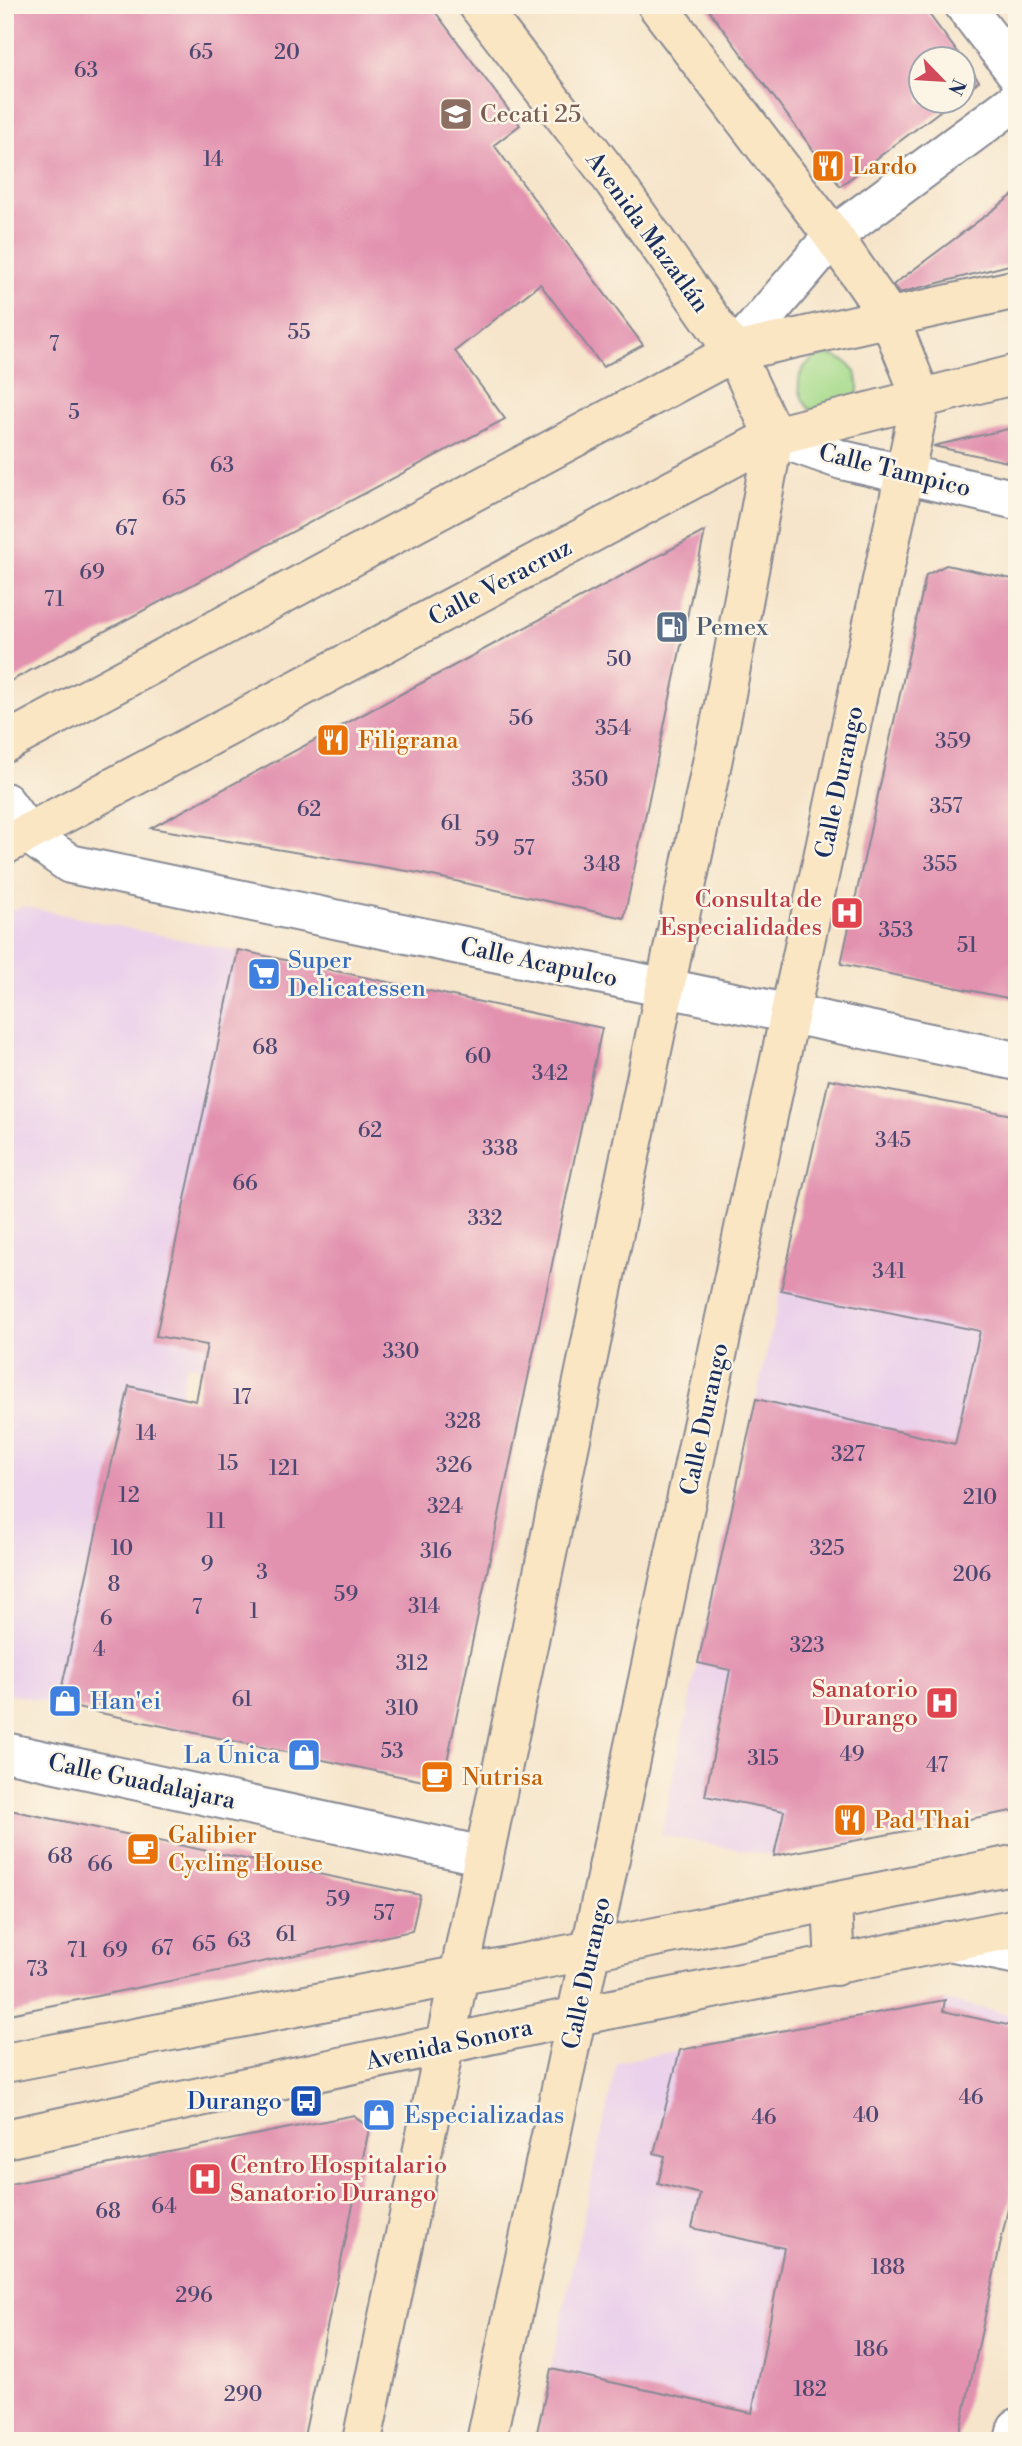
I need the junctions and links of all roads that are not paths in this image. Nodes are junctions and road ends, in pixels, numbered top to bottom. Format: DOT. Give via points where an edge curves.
graph roads {
  1 [pos="478,5"];
  2 [pos="657,5"];
  3 [pos="964,5"];
  4 [pos="1017,74"];
  5 [pos="1017,100"];
  6 [pos="833,236"];
  7 [pos="1017,289"];
  8 [pos="890,317"];
  9 [pos="734,352"];
  10 [pos="1017,374"];
  11 [pos="921,397"];
  12 [pos="774,436"];
  13 [pos="905,474"];
  14 [pos="1017,500"];
  15 [pos="5,743"];
  16 [pos="5,802"];
  17 [pos="17,840"];
  18 [pos="665,988"];
  19 [pos="790,1014"];
  20 [pos="1017,1061"];
  21 [pos="5,1752"];
  22 [pos="484,1856"];
  23 [pos="1017,1864"];
  24 [pos="832,1902"];
  25 [pos="1017,1928"];
  26 [pos="948,1941"];
  27 [pos="591,1950"];
  28 [pos="1017,1955"];
  29 [pos="835,1966"];
  30 [pos="459,1976"];
  31 [pos="577,2016"];
  32 [pos="445,2046"];
  33 [pos="5,2063"];
  34 [pos="5,2139"];
  35 [pos="1017,2428"];
  36 [pos="362,2441"];
  37 [pos="486,2441"];
  38 [pos="1014,2441"];
  1 -- 9 [label="main road, Avenida Mazatlán" via="605,169"];
  2 -- 6 [label="main road"];
  3 -- 4 [label="street"];
  5 -- 6 [label="street"];
  6 -- 8 [label="main road"];
  6 -- 9 [label="street"];
  7 -- 8 [label="main road"];
  8 -- 9 [label="main road"];
  8 -- 11 [label="main road"];
  9 -- 12 [label="main road, Avenida Mazatlán"];
  9 -- 15 [label="main road"];
  10 -- 11 [label="main road, Calle Veracruz"];
  11 -- 12 [label="main road, Calle Veracruz"];
  11 -- 13 [label="main road, Calle Durango"];
  12 -- 13 [label="street, Calle Tampico" via="842,460"];
  12 -- 17 [label="main road, Calle Veracruz"];
  12 -- 18 [label="main road"];
  13 -- 14 [label="street, Calle Tampico"];
  13 -- 19 [label="main road, Calle Durango"];
  16 -- 17 [label="street, Calle Acapulco"];
  17 -- 18 [label="street, Calle Acapulco" via="70,864"];
  18 -- 19 [label="street, Calle Acapulco"];
  18 -- 22 [label="main road"];
  19 -- 20 [label="street, Calle Acapulco"];
  19 -- 27 [label="main road, Calle Durango"];
  21 -- 22 [label="street, Calle Guadalajara"];
  22 -- 30 [label="main road"];
  23 -- 24 [label="main road"];
  24 -- 27 [label="main road"];
  24 -- 29 [label="main road"];
  25 -- 26 [label="main road, Avenida Sonora"];
  26 -- 28 [label="street"];
  26 -- 29 [label="main road, Avenida Sonora"];
  27 -- 30 [label="main road"];
  27 -- 31 [label="main road, Calle Durango"];
  29 -- 31 [label="main road, Avenida Sonora"];
  30 -- 32 [label="main road"];
  30 -- 33 [label="main road"];
  31 -- 32 [label="main road, Avenida Sonora"];
  31 -- 37 [label="main road, Calle Durango"];
  32 -- 34 [label="main road, Avenida Sonora"];
  32 -- 36 [label="main road"];
  35 -- 38 [label="street"];
}
